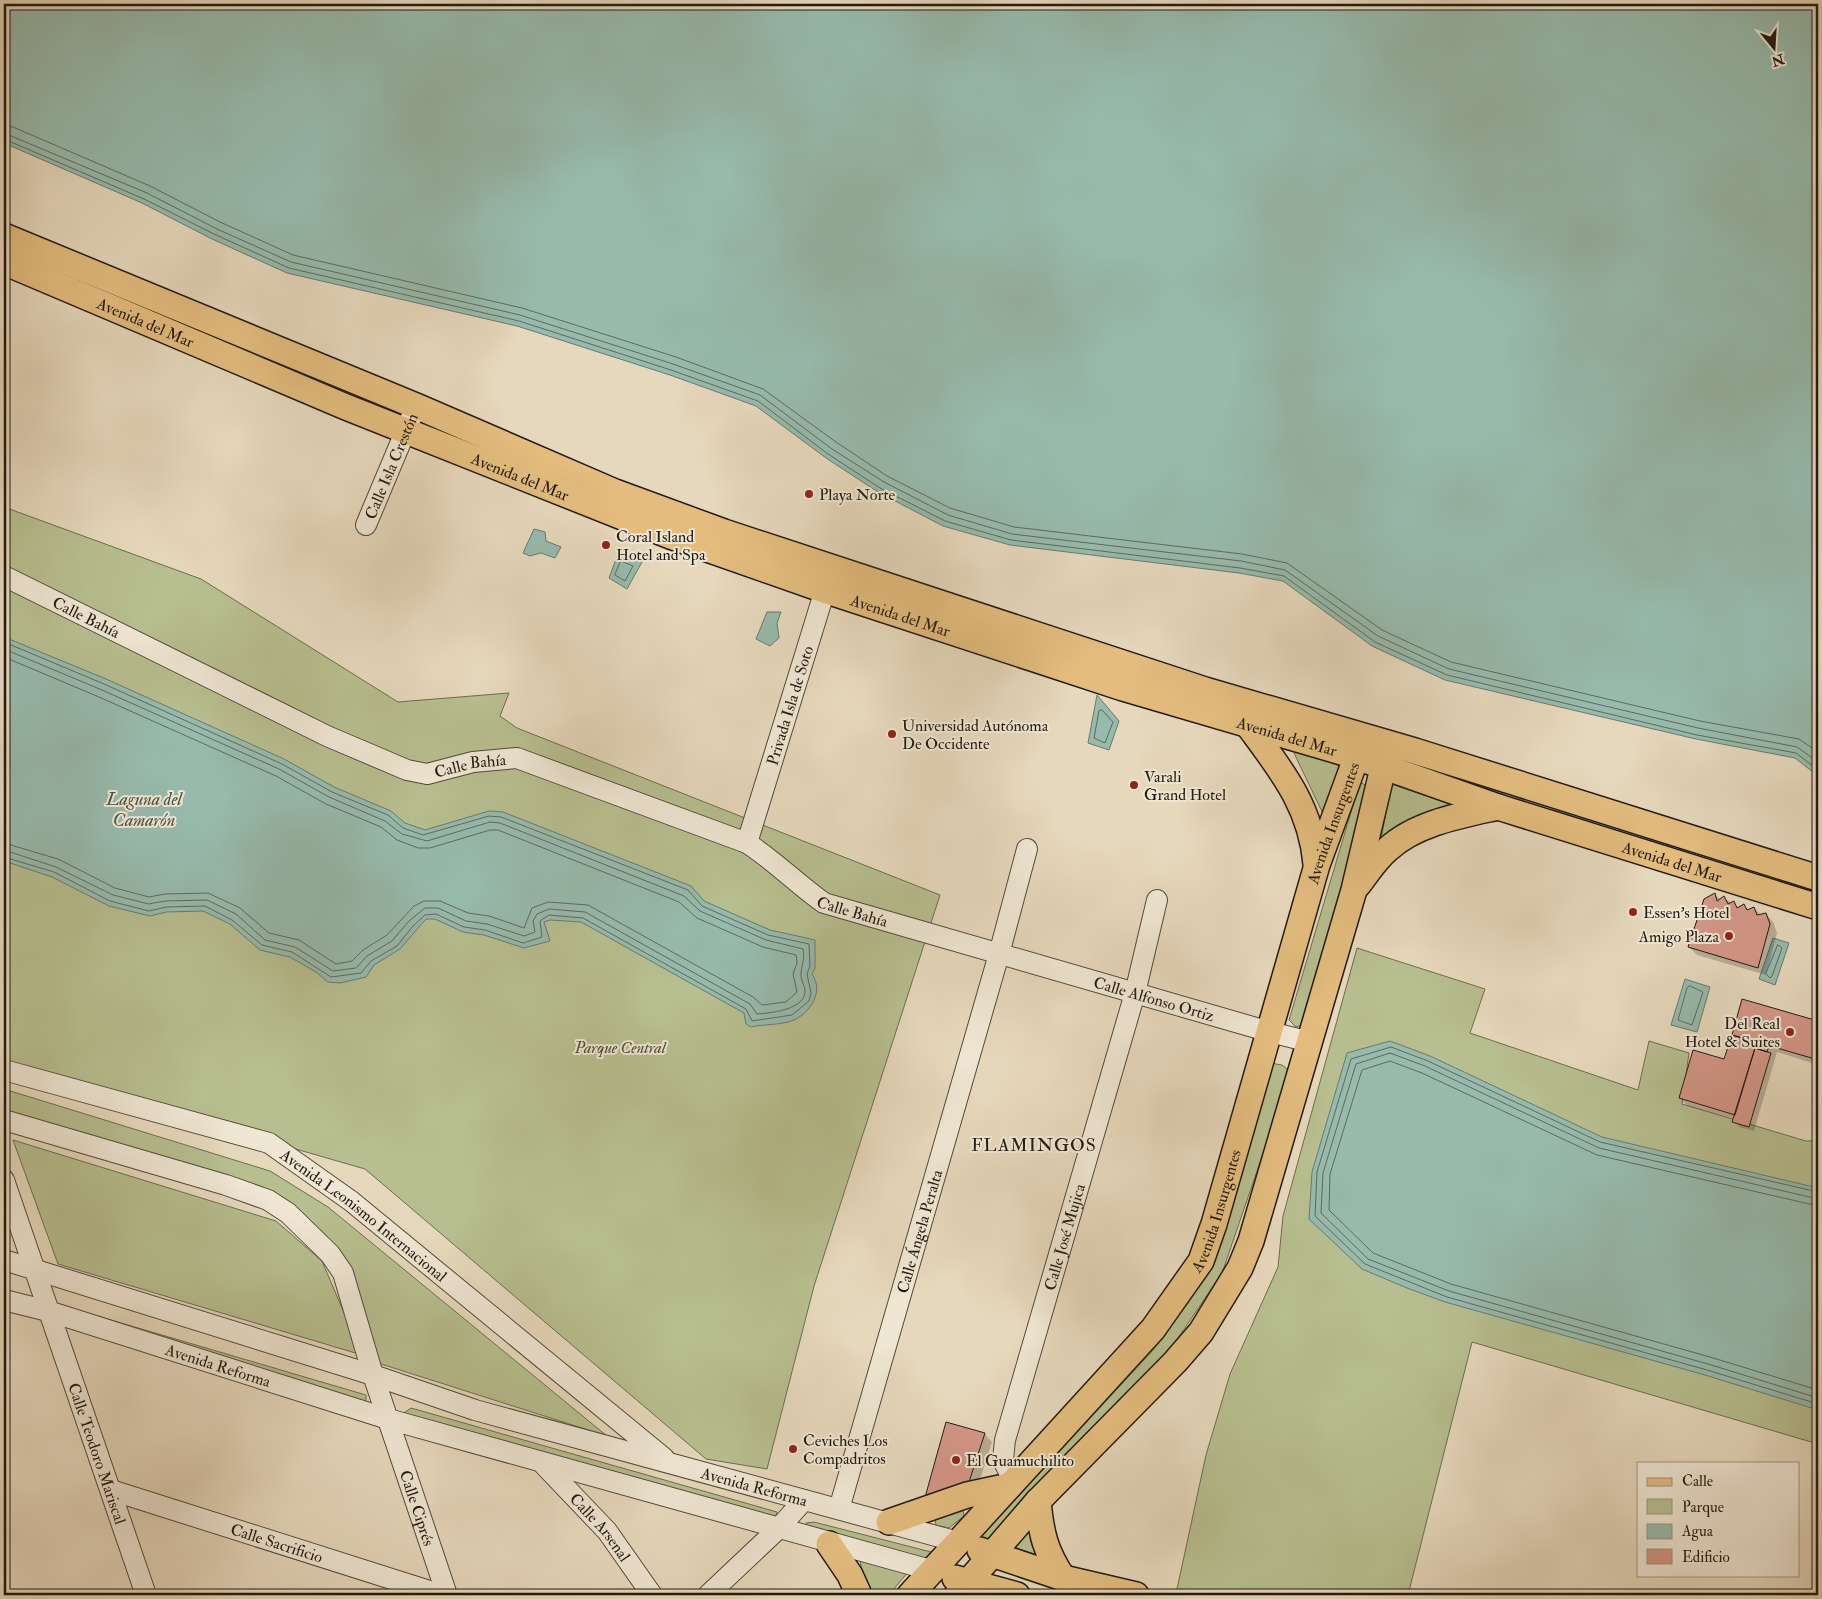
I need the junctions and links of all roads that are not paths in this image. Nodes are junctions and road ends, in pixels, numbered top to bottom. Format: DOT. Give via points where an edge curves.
graph roads {
  1 [pos="4,236"];
  2 [pos="4,262"];
  3 [pos="416,406"];
  4 [pos="406,430"];
  5 [pos="366,525"];
  6 [pos="4,576"];
  7 [pos="828,579"];
  8 [pos="1248,725"];
  9 [pos="1360,747"];
  10 [pos="1386,756"];
  11 [pos="1498,807"];
  12 [pos="747,843"];
  13 [pos="1027,848"];
  14 [pos="1316,865"];
  15 [pos="1818,878"];
  16 [pos="1354,890"];
  17 [pos="1157,900"];
  18 [pos="1818,907"];
  19 [pos="999,954"];
  20 [pos="1135,993"];
  21 [pos="1270,1032"];
  22 [pos="1310,1042"];
  23 [pos="4,1070"];
  24 [pos="4,1120"];
  25 [pos="4,1180"];
  26 [pos="4,1260"];
  27 [pos="34,1268"];
  28 [pos="4,1300"];
  29 [pos="48,1311"];
  30 [pos="373,1375"];
  31 [pos="388,1419"];
  32 [pos="670,1463"];
  33 [pos="542,1464"];
  34 [pos="1011,1483"];
  35 [pos="111,1490"];
  36 [pos="804,1500"];
  37 [pos="1038,1501"];
  38 [pos="840,1509"];
  39 [pos="889,1522"];
  40 [pos="778,1529"];
  41 [pos="958,1542"];
  42 [pos="829,1544"];
  43 [pos="994,1555"];
  44 [pos="934,1571"];
  45 [pos="1063,1578"];
  46 [pos="963,1589"];
  47 [pos="146,1595"];
  48 [pos="442,1595"];
  49 [pos="447,1595"];
  50 [pos="652,1595"];
  51 [pos="708,1595"];
  52 [pos="859,1595"];
  53 [pos="910,1595"];
  54 [pos="1017,1595"];
  55 [pos="1136,1595"];
  1 -- 3 [label="main road, Avenida del Mar"];
  2 -- 4 [label="main road, Avenida del Mar"];
  3 -- 4 [label="street, Calle Isla Crestón"];
  3 -- 7 [label="main road, Avenida del Mar"];
  4 -- 5 [label="street, Calle Isla Crestón"];
  4 -- 7 [label="main road, Avenida del Mar" via="670,536"];
  6 -- 12 [label="street, Calle Bahía" via="326,736 407,770 427,774 474,762 517,758"];
  7 -- 8 [label="main road, Avenida del Mar" via="1166,701"];
  7 -- 9 [label="main road, Avenida del Mar" via="1205,690"];
  7 -- 12 [label="street, Privada Isla de Soto"];
  8 -- 9 [label="main road, Avenida del Mar"];
  8 -- 14 [label="main road" via="1297,798 1314,838"];
  9 -- 10 [label="main road, Avenida del Mar"];
  9 -- 14 [label="main road, Avenida Insurgentes"];
  10 -- 11 [label="main road, Avenida del Mar"];
  10 -- 15 [label="main road, Avenida del Mar"];
  10 -- 16 [label="main road, Avenida Insurgentes"];
  11 -- 16 [label="main road" via="1461,816 1407,836 1389,848"];
  11 -- 18 [label="main road, Avenida del Mar"];
  12 -- 19 [label="street, Calle Bahía" via="824,903"];
  13 -- 19 [label="street, Calle Ángela Peralta"];
  14 -- 21 [label="main road, Avenida Insurgentes"];
  16 -- 22 [label="main road, Avenida Insurgentes"];
  17 -- 20 [label="street, Calle José Mujica"];
  19 -- 20 [label="street, Calle Alfonso Ortiz"];
  19 -- 38 [label="street, Calle Ángela Peralta"];
  20 -- 21 [label="street, Calle Alfonso Ortiz"];
  20 -- 34 [label="street, Calle José Mujica" via="1005,1440 1004,1460"];
  21 -- 22 [label="street, Calle Alfonso Ortiz"];
  21 -- 34 [label="main road, Avenida Insurgentes" via="1201,1261 1154,1329"];
  22 -- 37 [label="main road, Avenida Insurgentes" via="1251,1241 1220,1303 1175,1362"];
  23 -- 32 [label="street, Avenida Leonismo Internacional" via="269,1143 351,1201"];
  24 -- 30 [label="street" via="226,1185 279,1206 338,1263"];
  25 -- 27 [label="street"];
  26 -- 27 [label="street, Avenida Reforma"];
  27 -- 29 [label="street"];
  27 -- 30 [label="street, Avenida Reforma"];
  28 -- 29 [label="street, Avenida Reforma"];
  29 -- 31 [label="street, Avenida Reforma"];
  29 -- 35 [label="street, Calle Teodoro Mariscal"];
  30 -- 31 [label="street"];
  30 -- 32 [label="street, Avenida Reforma" via="475,1410"];
  31 -- 33 [label="street, Avenida Reforma"];
  31 -- 49 [label="street, Calle Ciprés"];
  32 -- 36 [label="street, Avenida Reforma"];
  33 -- 40 [label="street, Avenida Reforma"];
  33 -- 50 [label="street, Calle Arsenal" via="607,1531"];
  34 -- 39 [label="main road"];
  34 -- 41 [label="main road, Avenida Insurgentes"];
  35 -- 47 [label="street, Calle Teodoro Mariscal"];
  35 -- 48 [label="street, Calle Sacrificio"];
  36 -- 38 [label="street, Avenida Reforma"];
  36 -- 40 [label="street"];
  37 -- 43 [label="main road, Avenida Insurgentes"];
  37 -- 45 [label="main road" via="1044,1545"];
  38 -- 39 [label="street, Avenida Reforma"];
  39 -- 41 [label="street, Avenida Reforma"];
  40 -- 42 [label="street, Avenida Reforma"];
  40 -- 51 [label="street"];
  41 -- 43 [label="main road, Avenida Reforma"];
  41 -- 44 [label="main road, Avenida Insurgentes"];
  42 -- 44 [label="street, Avenida Reforma"];
  42 -- 52 [label="main road" via="850,1574"];
  43 -- 45 [label="main road, Avenida Reforma"];
  43 -- 46 [label="main road, Avenida Insurgentes"];
  44 -- 46 [label="main road, Avenida Reforma"];
  44 -- 53 [label="main road, Avenida Insurgentes"];
  45 -- 55 [label="main road, Avenida Reforma"];
  46 -- 54 [label="main road, Avenida Reforma"];
}
